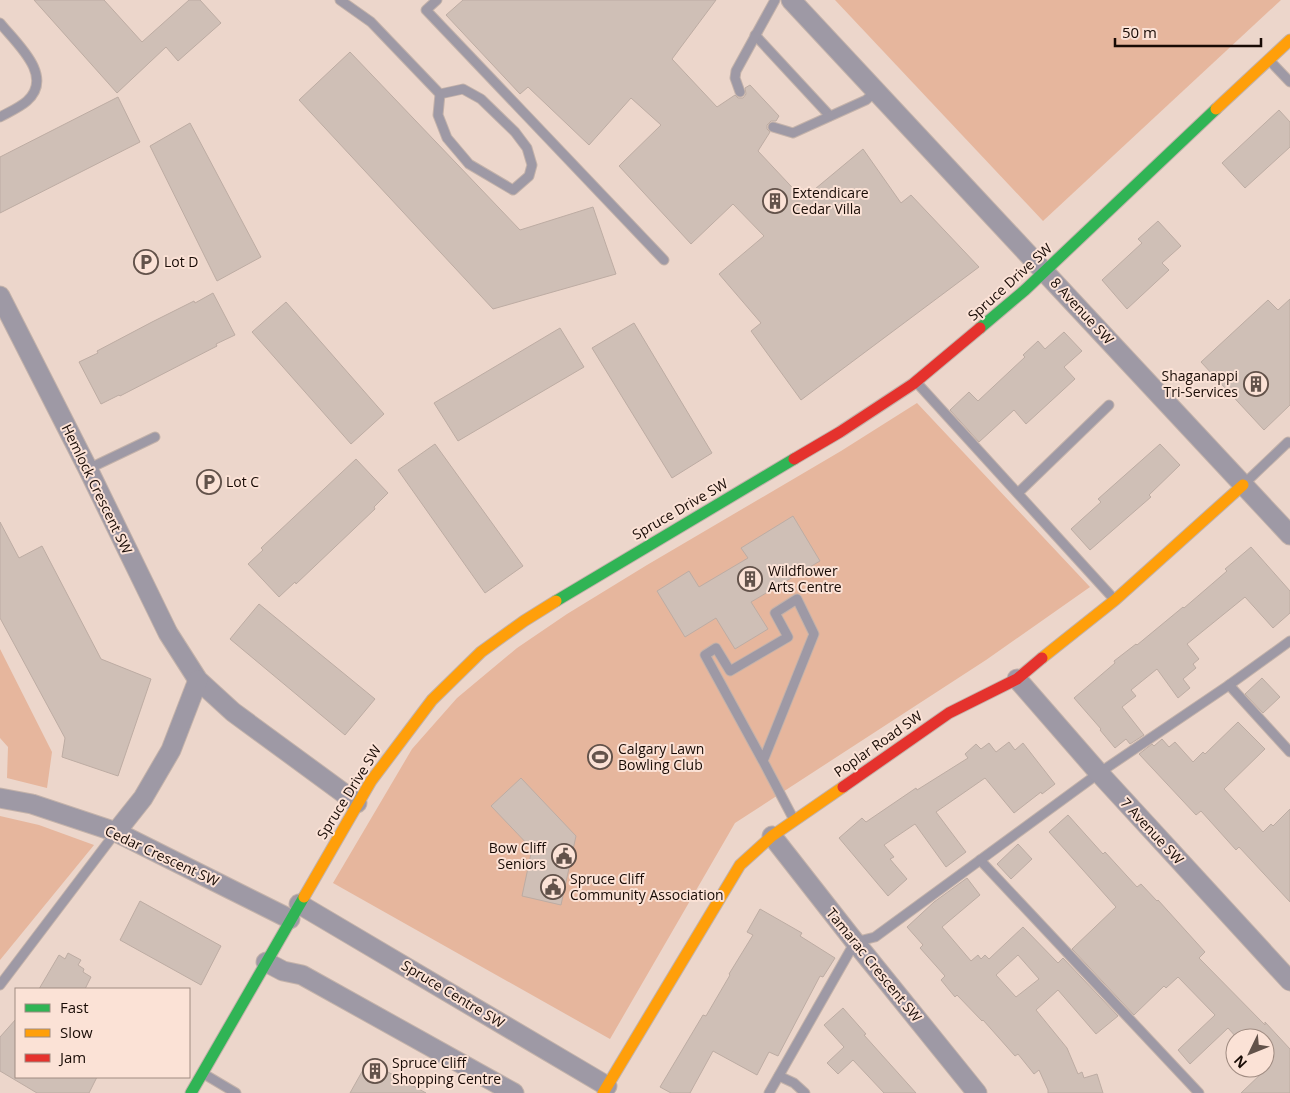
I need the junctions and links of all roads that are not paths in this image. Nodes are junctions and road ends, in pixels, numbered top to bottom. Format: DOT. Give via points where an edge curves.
graph roads {
  1 [pos="340,0"];
  2 [pos="437,0"];
  3 [pos="775,0"];
  4 [pos="791,0"];
  5 [pos="0,23"];
  6 [pos="755,35"];
  7 [pos="1290,40"];
  8 [pos="1269,60"];
  9 [pos="1290,82"];
  10 [pos="876,91"];
  11 [pos="740,92"];
  12 [pos="440,94"];
  13 [pos="830,116"];
  14 [pos="0,117"];
  15 [pos="774,127"];
  16 [pos="664,260"];
  17 [pos="1045,271"];
  18 [pos="0,296"];
  19 [pos="916,381"];
  20 [pos="1109,405"];
  21 [pos="155,437"];
  22 [pos="1290,443"];
  23 [pos="88,469"];
  24 [pos="1243,485"];
  25 [pos="1018,493"];
  26 [pos="1290,535"];
  27 [pos="1115,600"];
  28 [pos="1290,641"];
  29 [pos="1017,679"];
  30 [pos="198,680"];
  31 [pos="1229,686"];
  32 [pos="1290,752"];
  33 [pos="764,761"];
  34 [pos="1098,773"];
  35 [pos="0,798"];
  36 [pos="357,803"];
  37 [pos="795,820"];
  38 [pos="116,832"];
  39 [pos="772,836"];
  40 [pos="980,860"];
  41 [pos="294,911"];
  42 [pos="855,942"];
  43 [pos="266,962"];
  44 [pos="1290,981"];
  45 [pos="0,985"];
  46 [pos="202,1073"];
  47 [pos="779,1076"];
  48 [pos="605,1089"];
  49 [pos="191,1093"];
  50 [pos="236,1093"];
  51 [pos="514,1093"];
  52 [pos="769,1093"];
  53 [pos="805,1093"];
  54 [pos="977,1093"];
  55 [pos="1199,1093"];
  1 -- 12 [label="lane" via="371,22"];
  2 -- 16 [label="lane" via="426,10"];
  3 -- 6 [label="lane"];
  4 -- 10 [label="street, 8 Avenue SW"];
  5 -- 14 [label="lane" via="28,56 37,79 30,98"];
  6 -- 11 [label="lane" via="736,71"];
  6 -- 13 [label="lane"];
  7 -- 8 [label="street, Spruce Drive SW"];
  8 -- 9 [label="lane"];
  8 -- 17 [label="street, Spruce Drive SW"];
  10 -- 13 [label="lane" via="866,100"];
  10 -- 17 [label="street, 8 Avenue SW"];
  12 -- 12 [label="lane" via="438,115 447,138 469,164 513,190 528,176 532,165 527,148 515,132 481,99 463,89"];
  13 -- 15 [label="lane" via="793,133"];
  17 -- 19 [label="street, Spruce Drive SW" via="947,358"];
  17 -- 24 [label="street, 8 Avenue SW"];
  18 -- 23 [label="street, Hemlock Crescent SW"];
  19 -- 25 [label="lane"];
  19 -- 36 [label="street, Spruce Drive SW" via="840,432 584,583 481,652 432,700 380,766"];
  20 -- 25 [label="lane"];
  21 -- 23 [label="lane"];
  22 -- 24 [label="lane"];
  23 -- 30 [label="street, Hemlock Crescent SW" via="168,633"];
  24 -- 26 [label="street, 8 Avenue SW"];
  24 -- 27 [label="street, Poplar Road SW"];
  25 -- 27 [label="lane"];
  27 -- 29 [label="street, Poplar Road SW"];
  28 -- 31 [label="lane"];
  29 -- 34 [label="street, 7 Avenue SW"];
  29 -- 37 [label="street, Poplar Road SW" via="949,713"];
  30 -- 36 [label="street, Hemlock Crescent SW" via="233,712"];
  30 -- 38 [label="street" via="171,750 142,798"];
  31 -- 32 [label="lane"];
  31 -- 34 [label="lane"];
  33 -- 33 [label="lane" via="814,634 797,599 775,613 788,637 730,671 716,648 705,655"];
  33 -- 37 [label="lane"];
  34 -- 40 [label="lane"];
  34 -- 44 [label="street, 7 Avenue SW"];
  35 -- 38 [label="street, Cedar Crescent SW" via="32,804"];
  36 -- 41 [label="street, Spruce Drive SW"];
  37 -- 39 [label="street, Poplar Road SW"];
  38 -- 41 [label="street, Cedar Crescent SW"];
  38 -- 45 [label="lane"];
  39 -- 42 [label="street, Tamarac Crescent SW"];
  39 -- 48 [label="street, Poplar Road SW" via="740,865"];
  40 -- 42 [label="lane" via="875,937"];
  40 -- 55 [label="lane"];
  41 -- 43 [label="street, Spruce Drive SW"];
  41 -- 48 [label="street, Spruce Centre SW"];
  42 -- 47 [label="lane"];
  42 -- 54 [label="street, Tamarac Crescent SW"];
  43 -- 46 [label="street, Spruce Drive SW"];
  43 -- 51 [label="street" via="283,971 302,975"];
  46 -- 49 [label="street, Spruce Drive SW"];
  46 -- 50 [label="lane"];
  47 -- 52 [label="lane"];
  47 -- 53 [label="lane"];
}
